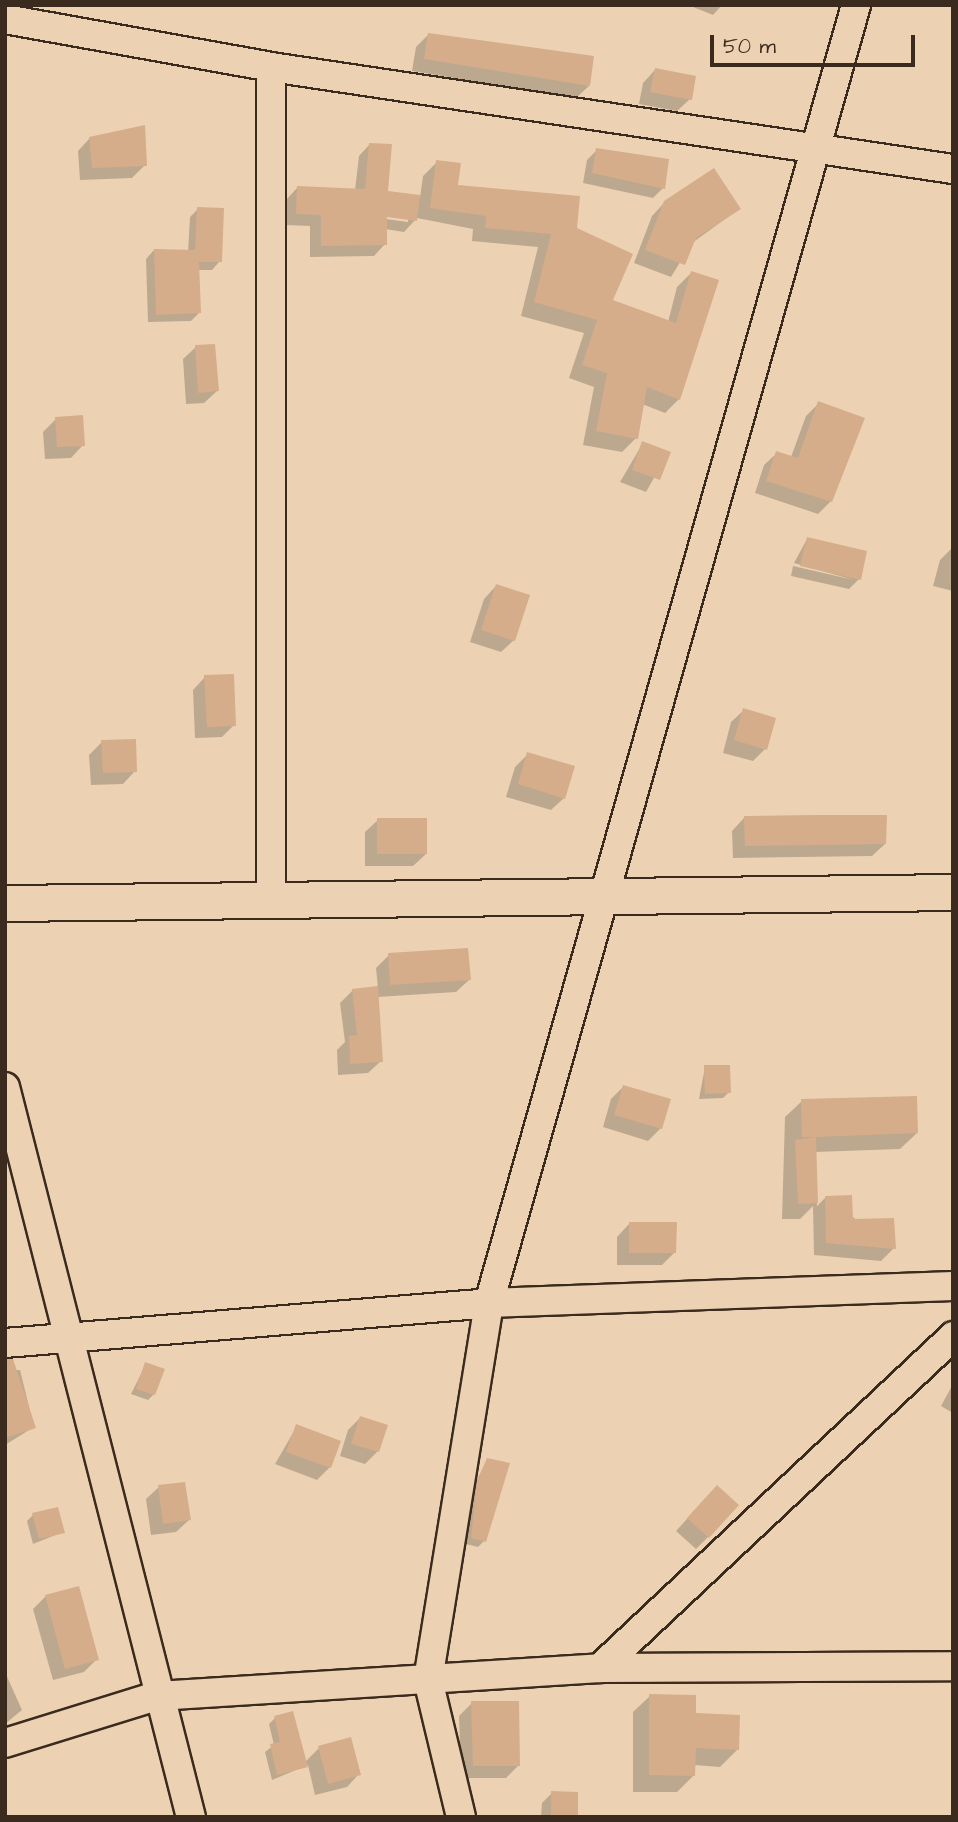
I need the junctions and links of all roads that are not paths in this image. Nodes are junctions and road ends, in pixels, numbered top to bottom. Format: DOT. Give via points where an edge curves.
graph roads {
  1 [pos="856,5"];
  2 [pos="5,19"];
  3 [pos="271,67"];
  4 [pos="816,149"];
  5 [pos="953,169"];
  6 [pos="953,892"];
  7 [pos="608,896"];
  8 [pos="271,900"];
  9 [pos="5,904"];
  10 [pos="5,1087"];
  11 [pos="953,1286"];
  12 [pos="489,1303"];
  13 [pos="953,1336"];
  14 [pos="67,1338"];
  15 [pos="5,1343"];
  16 [pos="953,1665"];
  17 [pos="600,1668"];
  18 [pos="428,1680"];
  19 [pos="157,1696"];
  20 [pos="5,1743"];
  21 [pos="191,1817"];
  22 [pos="461,1817"];
  1 -- 4 [label="street"];
  2 -- 3 [label="street"];
  3 -- 4 [label="street"];
  3 -- 8 [label="street"];
  4 -- 5 [label="street"];
  4 -- 7 [label="street"];
  6 -- 7 [label="street"];
  7 -- 8 [label="street"];
  7 -- 12 [label="street"];
  8 -- 9 [label="street"];
  10 -- 14 [label="street"];
  11 -- 12 [label="street"];
  12 -- 14 [label="street"];
  12 -- 18 [label="street"];
  13 -- 17 [label="street"];
  14 -- 15 [label="street"];
  14 -- 19 [label="street"];
  16 -- 17 [label="street"];
  17 -- 18 [label="street"];
  18 -- 19 [label="street"];
  18 -- 22 [label="street"];
  19 -- 20 [label="street"];
  19 -- 21 [label="street"];
}
